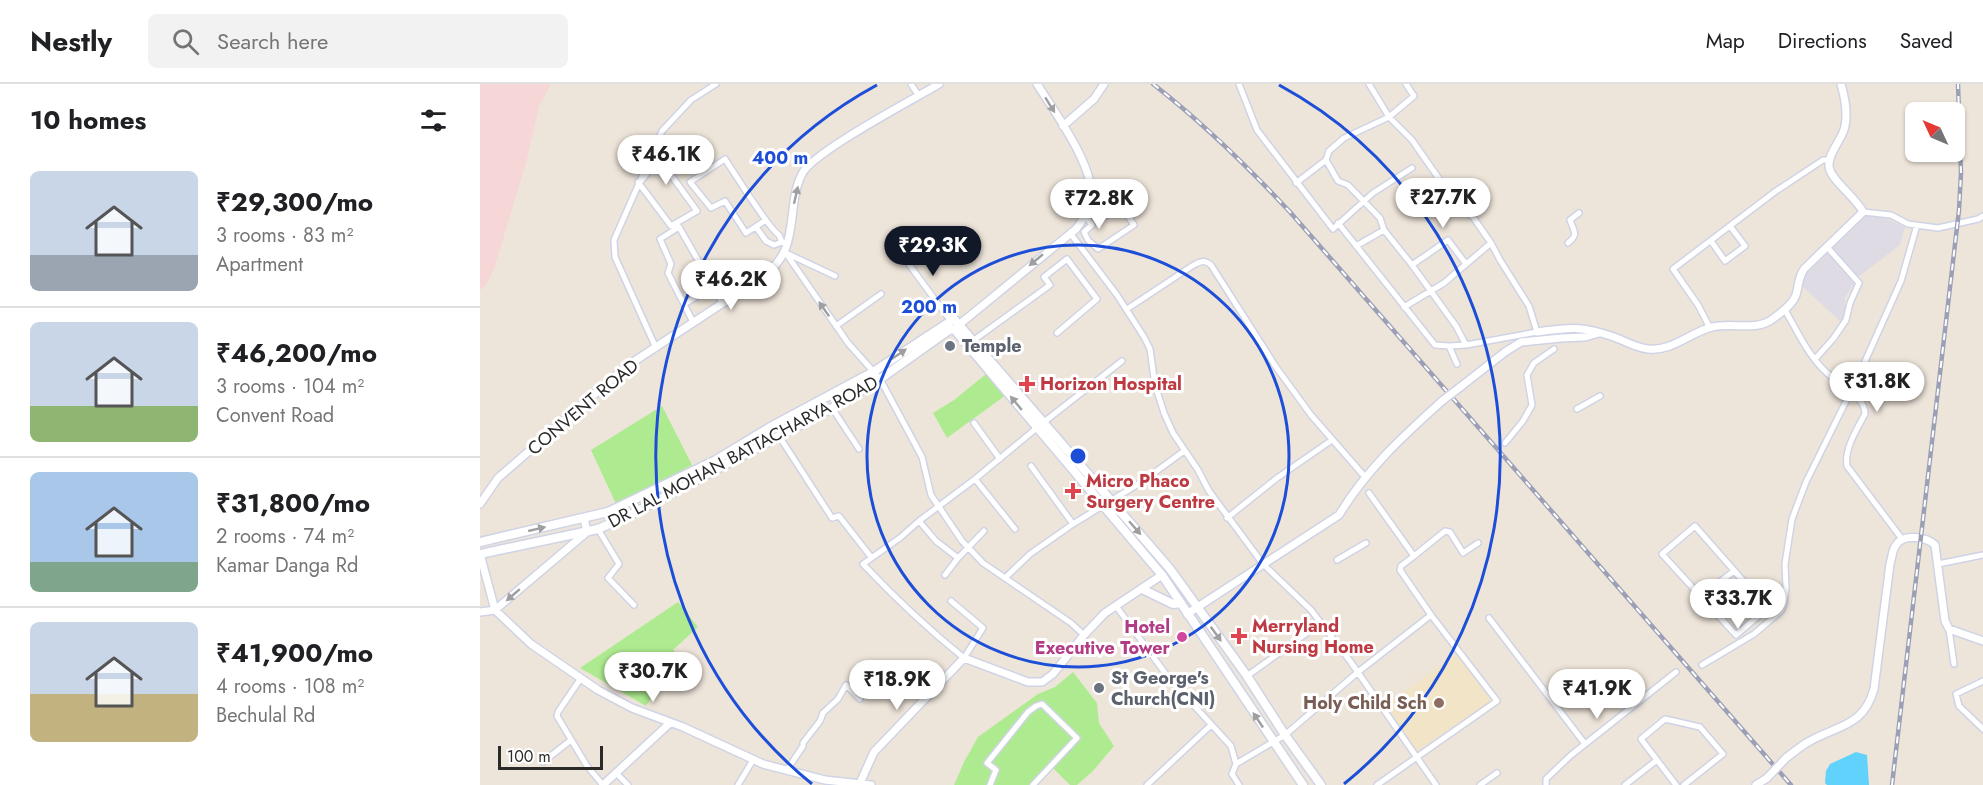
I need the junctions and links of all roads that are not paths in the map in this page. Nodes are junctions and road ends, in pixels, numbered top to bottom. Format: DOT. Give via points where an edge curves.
graph roads {
  1 [pos="716,84"];
  2 [pos="910,84"];
  3 [pos="939,84"];
  4 [pos="1037,84"];
  5 [pos="1104,84"];
  6 [pos="1239,84"];
  7 [pos="1369,84"];
  8 [pos="1406,84"];
  9 [pos="1840,84"];
  10 [pos="918,96"];
  11 [pos="1389,117"];
  12 [pos="1064,126"];
  13 [pos="653,150"];
  14 [pos="659,158"];
  15 [pos="1326,160"];
  16 [pos="1830,160"];
  17 [pos="1412,168"];
  18 [pos="639,183"];
  19 [pos="1296,183"];
  20 [pos="1365,201"];
  21 [pos="1089,206"];
  22 [pos="1863,212"];
  23 [pos="1579,213"];
  24 [pos="1085,216"];
  25 [pos="1981,218"];
  26 [pos="1100,219"];
  27 [pos="766,220"];
  28 [pos="1338,223"];
  29 [pos="1092,225"];
  30 [pos="1917,225"];
  31 [pos="1730,226"];
  32 [pos="1983,226"];
  33 [pos="756,227"];
  34 [pos="1384,230"];
  35 [pos="1070,233"];
  36 [pos="1711,241"];
  37 [pos="1491,243"];
  38 [pos="1568,243"];
  39 [pos="784,246"];
  40 [pos="1356,246"];
  41 [pos="1827,247"];
  42 [pos="897,248"];
  43 [pos="1466,264"];
  44 [pos="1412,265"];
  45 [pos="835,276"];
  46 [pos="713,287"];
  47 [pos="1431,291"];
  48 [pos="881,294"];
  49 [pos="722,302"];
  50 [pos="684,304"];
  51 [pos="1404,307"];
  52 [pos="1127,309"];
  53 [pos="1785,310"];
  54 [pos="950,320"];
  55 [pos="693,322"];
  56 [pos="836,326"];
  57 [pos="957,326"];
  58 [pos="1710,328"];
  59 [pos="1537,332"];
  60 [pos="1600,332"];
  61 [pos="1057,333"];
  62 [pos="974,340"];
  63 [pos="1466,345"];
  64 [pos="1449,346"];
  65 [pos="656,348"];
  66 [pos="1554,349"];
  67 [pos="1816,358"];
  68 [pos="1122,361"];
  69 [pos="1457,364"];
  70 [pos="873,372"];
  71 [pos="880,380"];
  72 [pos="1850,391"];
  73 [pos="1600,396"];
  74 [pos="832,408"];
  75 [pos="1577,409"];
  76 [pos="974,423"];
  77 [pos="1041,425"];
  78 [pos="779,436"];
  79 [pos="1332,440"];
  80 [pos="1505,443"];
  81 [pos="859,449"];
  82 [pos="1184,451"];
  83 [pos="1000,459"];
  84 [pos="1031,466"];
  85 [pos="1365,477"];
  86 [pos="975,479"];
  87 [pos="1370,493"];
  88 [pos="1112,501"];
  89 [pos="480,504"];
  90 [pos="938,506"];
  91 [pos="1103,506"];
  92 [pos="584,518"];
  93 [pos="1227,518"];
  94 [pos="919,521"];
  95 [pos="1073,524"];
  96 [pos="598,529"];
  97 [pos="1015,529"];
  98 [pos="984,531"];
  99 [pos="587,532"];
  100 [pos="1902,539"];
  101 [pos="480,542"];
  102 [pos="1366,543"];
  103 [pos="1478,543"];
  104 [pos="968,548"];
  105 [pos="480,554"];
  106 [pos="1983,555"];
  107 [pos="1414,556"];
  108 [pos="871,558"];
  109 [pos="958,558"];
  110 [pos="1337,560"];
  111 [pos="1263,564"];
  112 [pos="1938,564"];
  113 [pos="1734,571"];
  114 [pos="945,574"];
  115 [pos="1162,575"];
  116 [pos="1005,578"];
  117 [pos="1142,589"];
  118 [pos="1700,597"];
  119 [pos="951,601"];
  120 [pos="1181,603"];
  121 [pos="634,605"];
  122 [pos="1116,606"];
  123 [pos="1197,608"];
  124 [pos="1768,608"];
  125 [pos="495,610"];
  126 [pos="480,612"];
  127 [pos="1187,614"];
  128 [pos="1431,615"];
  129 [pos="1774,616"];
  130 [pos="1489,618"];
  131 [pos="1321,623"];
  132 [pos="1949,629"];
  133 [pos="1084,635"];
  134 [pos="1983,641"];
  135 [pos="963,658"];
  136 [pos="1954,664"];
  137 [pos="1702,665"];
  138 [pos="1358,672"];
  139 [pos="1676,672"];
  140 [pos="1247,675"];
  141 [pos="581,678"];
  142 [pos="1983,681"];
  143 [pos="860,699"];
  144 [pos="670,723"];
  145 [pos="1210,726"];
  146 [pos="1983,729"];
  147 [pos="1285,735"];
  148 [pos="571,740"];
  149 [pos="1273,742"];
  150 [pos="1585,744"];
  151 [pos="1417,758"];
  152 [pos="753,760"];
  153 [pos="1657,760"];
  154 [pos="543,762"];
  155 [pos="1236,764"];
  156 [pos="787,770"];
  157 [pos="616,773"];
  158 [pos="1497,773"];
  159 [pos="825,783"];
  160 [pos="860,783"];
  161 [pos="603,785"];
  162 [pos="628,785"];
  163 [pos="738,785"];
  164 [pos="872,785"];
  165 [pos="990,785"];
  166 [pos="1033,785"];
  167 [pos="1147,785"];
  168 [pos="1239,785"];
  169 [pos="1303,785"];
  170 [pos="1321,785"];
  171 [pos="1377,785"];
  172 [pos="1436,785"];
  173 [pos="1480,785"];
  174 [pos="1546,785"];
  175 [pos="1625,785"];
  176 [pos="1676,785"];
  177 [pos="1684,785"];
  178 [pos="1756,785"];
  1 -- 13 [label="street" via="691,100 662,131"];
  2 -- 10 [label="street"];
  3 -- 10 [label="street, CONVENT ROAD"];
  4 -- 12 [label="street, one-way"];
  5 -- 12 [label="street" via="1094,99"];
  6 -- 19 [label="street" via="1257,130"];
  7 -- 11 [label="street"];
  8 -- 11 [label="street" via="1414,96"];
  9 -- 16 [label="street" via="1846,104 1845,128"];
  39 -- 10 [label="street, CONVENT ROAD, one-way" via="791,231 802,172 821,154"];
  11 -- 15 [label="street" via="1344,138"];
  11 -- 37 [label="street" via="1412,140 1458,206 1473,217"];
  12 -- 21 [label="street" via="1080,152 1089,184"];
  13 -- 14 [label="street"];
  13 -- 18 [label="street"];
  14 -- 18 [label="street"];
  14 -- 18 [label="street" via="697,211 671,226"];
  15 -- 19 [label="street"];
  15 -- 20 [label="street" via="1338,181"];
  16 -- 22 [label="street" via="1835,177"];
  16 -- 31 [label="street" via="1823,160 1776,190"];
  17 -- 20 [label="street"];
  18 -- 65 [label="street" via="614,240 615,257"];
  19 -- 28 [label="street" via="1333,229"];
  20 -- 28 [label="street"];
  20 -- 34 [label="street" via="1380,218"];
  21 -- 24 [label="street"];
  21 -- 26 [label="street"];
  22 -- 30 [label="street" via="1891,215"];
  22 -- 41 [label="street"];
  23 -- 38 [label="street" via="1570,220 1575,237"];
  24 -- 29 [label="street"];
  24 -- 35 [label="street"];
  25 -- 30 [label="street" via="1938,228"];
  25 -- 32 [label="street"];
  26 -- 29 [label="street"];
  26 -- 29 [label="street" via="1119,206 1134,225 1098,249 1084,232"];
  27 -- 33 [label="street"];
  27 -- 33 [label="street" via="725,159 690,182 711,208 725,201 746,232"];
  27 -- 39 [label="street"];
  28 -- 40 [label="street"];
  30 -- 72 [label="street" via="1901,281"];
  31 -- 36 [label="street"];
  31 -- 36 [label="street" via="1745,246 1725,261"];
  33 -- 39 [label="street" via="766,241"];
  34 -- 40 [label="street"];
  34 -- 44 [label="street"];
  35 -- 52 [label="street"];
  35 -- 57 [label="street, one-way"];
  36 -- 58 [label="street" via="1673,269"];
  37 -- 43 [label="street"];
  37 -- 59 [label="street" via="1529,306"];
  39 -- 45 [label="street"];
  39 -- 49 [label="street, CONVENT ROAD" via="770,272"];
  56 -- 39 [label="street, one-way"];
  40 -- 51 [label="street"];
  41 -- 53 [label="street" via="1800,275 1795,298"];
  41 -- 67 [label="street" via="1859,283 1846,320"];
  42 -- 54 [label="street"];
  43 -- 44 [label="street" via="1448,240"];
  43 -- 47 [label="street"];
  44 -- 47 [label="street"];
  46 -- 49 [label="street"];
  46 -- 50 [label="street"];
  46 -- 50 [label="street" via="679,227 660,239 671,264 669,273"];
  47 -- 51 [label="street"];
  47 -- 63 [label="street"];
  48 -- 56 [label="street"];
  49 -- 55 [label="street, CONVENT ROAD"];
  50 -- 55 [label="street"];
  51 -- 64 [label="street" via="1435,345"];
  52 -- 79 [label="street" via="1192,266 1208,262 1276,367"];
  52 -- 82 [label="street" via="1150,349 1164,413"];
  53 -- 58 [label="street" via="1764,325"];
  53 -- 67 [label="street"];
  54 -- 57 [label="main road" via="954,319"];
  70 -- 54 [label="main road, DR LAL MOHAN BATTACHARYA ROAD, one-way"];
  55 -- 65 [label="street, CONVENT ROAD"];
  56 -- 70 [label="street"];
  57 -- 62 [label="main road"];
  57 -- 71 [label="main road, DR LAL MOHAN BATTACHARYA ROAD"];
  77 -- 57 [label="main road, one-way"];
  58 -- 60 [label="street" via="1654,350"];
  59 -- 60 [label="street" via="1573,327"];
  59 -- 63 [label="street"];
  60 -- 85 [label="street, bridge" via="1585,337 1521,342 1442,401 1394,444"];
  61 -- 62 [label="street" via="1097,299 1067,259 1044,277 1050,285"];
  62 -- 77 [label="main road"];
  63 -- 64 [label="street"];
  64 -- 69 [label="street"];
  65 -- 89 [label="street, CONVENT ROAD" via="627,366 498,478"];
  66 -- 80 [label="street" via="1534,363 1527,375 1532,405"];
  67 -- 72 [label="street" via="1825,371"];
  68 -- 77 [label="street"];
  70 -- 71 [label="street"];
  70 -- 92 [label="main road, DR LAL MOHAN BATTACHARYA ROAD" via="716,460 608,512"];
  71 -- 74 [label="main road, DR LAL MOHAN BATTACHARYA ROAD"];
  71 -- 90 [label="street" via="922,457 931,495"];
  72 -- 100 [label="street" via="1865,410 1847,466"];
  72 -- 129 [label="street" via="1792,519 1784,604"];
  73 -- 75 [label="street"];
  74 -- 78 [label="main road, DR LAL MOHAN BATTACHARYA ROAD"];
  74 -- 81 [label="street"];
  76 -- 83 [label="street"];
  77 -- 83 [label="street"];
  77 -- 88 [label="main road"];
  77 -- 91 [label="main road"];
  78 -- 96 [label="main road, DR LAL MOHAN BATTACHARYA ROAD"];
  78 -- 108 [label="street" via="832,518 839,516"];
  79 -- 85 [label="street"];
  79 -- 93 [label="street"];
  82 -- 88 [label="street"];
  82 -- 93 [label="street"];
  83 -- 86 [label="street"];
  84 -- 95 [label="street"];
  85 -- 111 [label="street" via="1339,515"];
  86 -- 90 [label="street"];
  86 -- 97 [label="street"];
  87 -- 107 [label="street"];
  88 -- 91 [label="street"];
  88 -- 123 [label="main road, one-way" via="1170,569"];
  90 -- 94 [label="street"];
  90 -- 104 [label="street"];
  91 -- 95 [label="street"];
  91 -- 115 [label="main road"];
  92 -- 99 [label="street"];
  101 -- 92 [label="main road, DR LAL MOHAN BATTACHARYA ROAD, one-way"];
  93 -- 111 [label="street"];
  94 -- 108 [label="street"];
  94 -- 109 [label="street"];
  95 -- 116 [label="street" via="1030,554"];
  96 -- 99 [label="main road, DR LAL MOHAN BATTACHARYA ROAD"];
  96 -- 121 [label="street" via="619,564 608,578"];
  98 -- 104 [label="street"];
  99 -- 105 [label="main road, DR LAL MOHAN BATTACHARYA ROAD"];
  99 -- 125 [label="street, one-way"];
  100 -- 112 [label="street" via="1932,542"];
  100 -- 178 [label="street, bridge" via="1890,564 1871,703 1841,728 1809,741"];
  102 -- 110 [label="street"];
  103 -- 107 [label="street" via="1463,553 1450,532 1445,531"];
  104 -- 109 [label="street"];
  104 -- 116 [label="street" via="982,564"];
  105 -- 125 [label="street"];
  106 -- 112 [label="street"];
  107 -- 128 [label="street" via="1400,570"];
  108 -- 135 [label="street" via="863,564 870,572"];
  109 -- 114 [label="street"];
  111 -- 123 [label="street"];
  111 -- 131 [label="street"];
  112 -- 132 [label="street"];
  113 -- 118 [label="street"];
  113 -- 118 [label="street" via="1695,526 1662,554"];
  113 -- 124 [label="street"];
  115 -- 117 [label="street"];
  115 -- 120 [label="main road"];
  116 -- 133 [label="street"];
  117 -- 120 [label="main road" via="1173,604"];
  117 -- 122 [label="street"];
  118 -- 124 [label="street" via="1736,635"];
  119 -- 135 [label="street" via="982,628"];
  120 -- 127 [label="main road"];
  122 -- 133 [label="street"];
  122 -- 145 [label="street"];
  123 -- 127 [label="street"];
  123 -- 140 [label="main road, one-way"];
  124 -- 129 [label="street"];
  125 -- 126 [label="street"];
  125 -- 141 [label="street" via="531,644"];
  149 -- 127 [label="main road, one-way"];
  128 -- 138 [label="street"];
  128 -- 151 [label="street" via="1497,701"];
  129 -- 137 [label="street" via="1754,634"];
  130 -- 150 [label="street"];
  131 -- 138 [label="street"];
  131 -- 140 [label="street"];
  132 -- 134 [label="street"];
  132 -- 136 [label="street"];
  133 -- 135 [label="street" via="1042,682 1028,682"];
  135 -- 160 [label="street" via="874,752"];
  138 -- 147 [label="street"];
  138 -- 151 [label="street"];
  139 -- 150 [label="street"];
  140 -- 147 [label="main road"];
  141 -- 144 [label="street" via="632,708"];
  141 -- 148 [label="street" via="557,716"];
  142 -- 146 [label="street" via="1956,694 1959,706"];
  143 -- 156 [label="street" via="846,685 802,743"];
  144 -- 152 [label="street"];
  144 -- 157 [label="street"];
  145 -- 155 [label="street" via="1231,746"];
  145 -- 167 [label="street"];
  147 -- 149 [label="street"];
  147 -- 170 [label="main road"];
  148 -- 154 [label="street"];
  148 -- 161 [label="street"];
  149 -- 155 [label="street"];
  149 -- 169 [label="main road"];
  150 -- 174 [label="street" via="1546,778"];
  151 -- 171 [label="street"];
  151 -- 172 [label="street"];
  152 -- 156 [label="street"];
  152 -- 163 [label="street"];
  153 -- 175 [label="street"];
  153 -- 176 [label="street"];
  153 -- 177 [label="street" via="1641,739 1665,719 1700,727 1724,754"];
  155 -- 168 [label="street" via="1232,774"];
  156 -- 159 [label="street"];
  157 -- 161 [label="street"];
  157 -- 162 [label="street"];
  158 -- 173 [label="street"];
  159 -- 160 [label="street"];
  160 -- 164 [label="street"];
  165 -- 166 [label="street" via="996,770 987,763 1028,712 1042,704 1077,738"];
}
